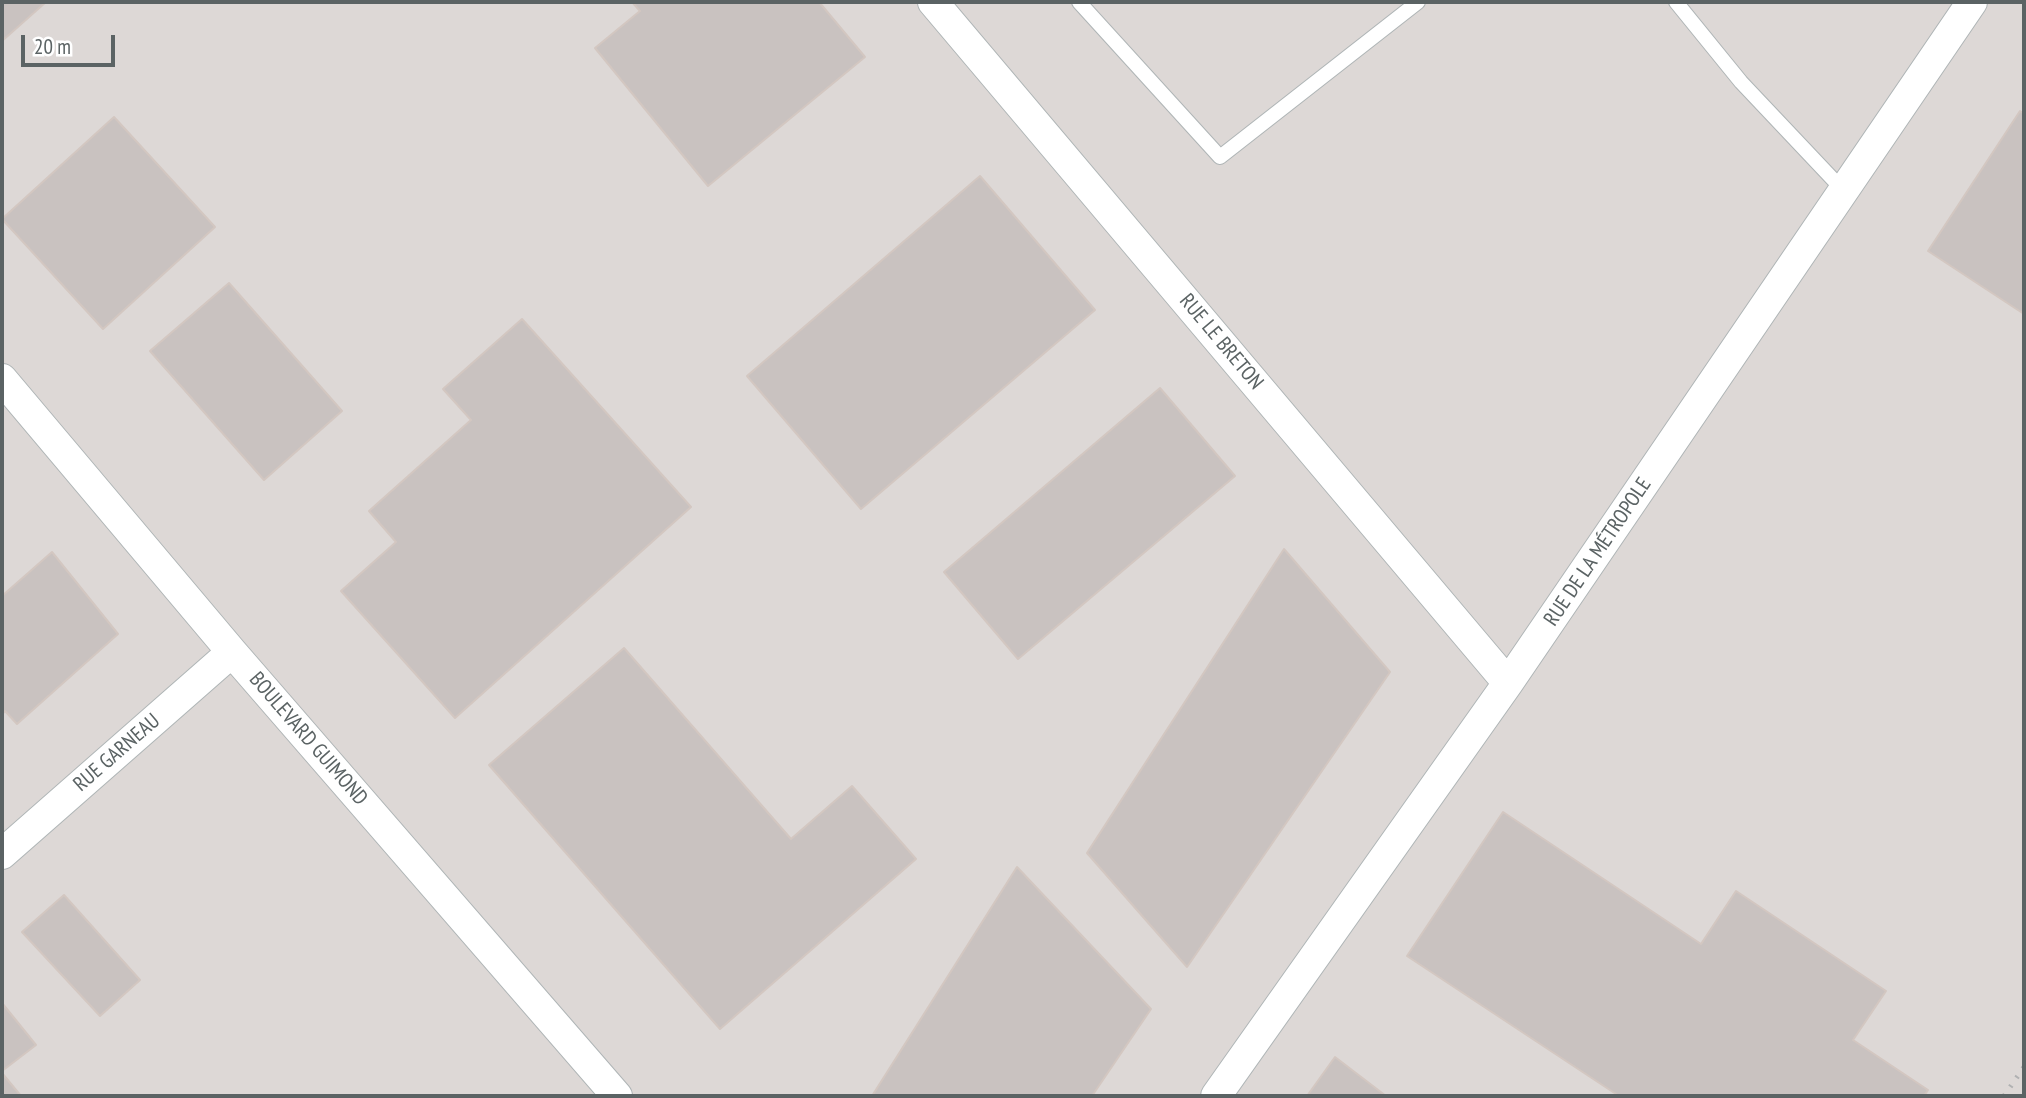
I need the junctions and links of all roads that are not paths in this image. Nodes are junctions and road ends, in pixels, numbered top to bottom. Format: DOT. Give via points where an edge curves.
graph roads {
  1 [pos="933,2"];
  2 [pos="1079,2"];
  3 [pos="1418,2"];
  4 [pos="1676,2"];
  5 [pos="1972,2"];
  6 [pos="1844,191"];
  7 [pos="2,379"];
  8 [pos="232,652"];
  9 [pos="1508,683"];
  10 [pos="2,854"];
  11 [pos="617,1096"];
  12 [pos="1216,1096"];
  1 -- 9 [label="street, RUE LE BRETON"];
  2 -- 3 [label="lane" via="1220,157"];
  4 -- 6 [label="lane" via="1741,82"];
  5 -- 6 [label="street, RUE DE LA MÉTROPOLE"];
  6 -- 9 [label="street, RUE DE LA MÉTROPOLE"];
  7 -- 8 [label="street, BOULEVARD GUIMOND"];
  8 -- 10 [label="street, RUE GARNEAU"];
  8 -- 11 [label="street, BOULEVARD GUIMOND"];
  9 -- 12 [label="street, RUE DE LA MÉTROPOLE"];
}
